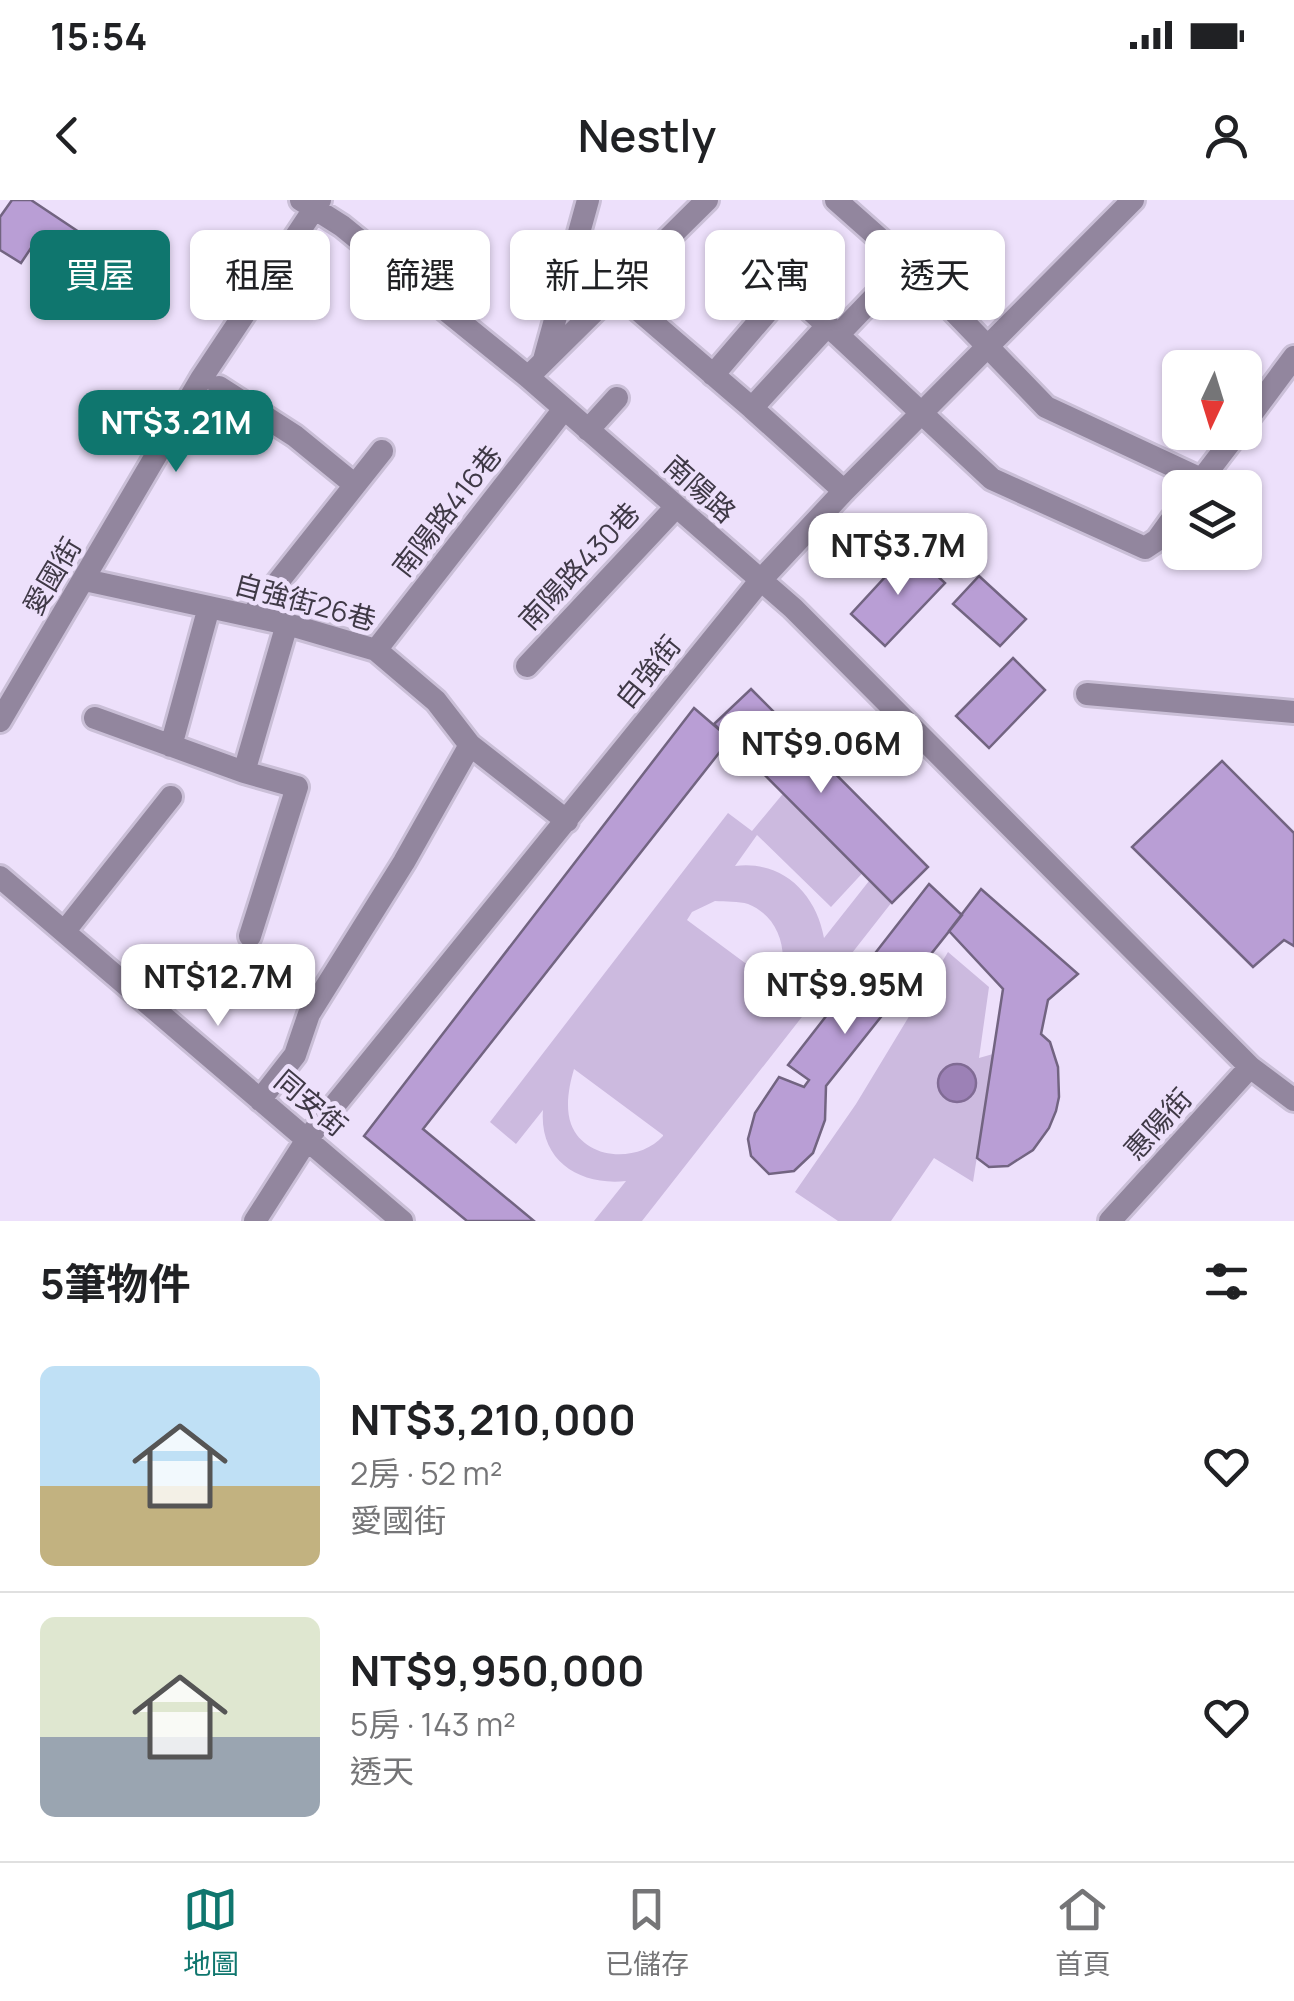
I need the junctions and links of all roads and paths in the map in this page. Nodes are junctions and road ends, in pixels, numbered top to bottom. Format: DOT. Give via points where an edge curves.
graph roads {
  1 [pos="588,200"];
  2 [pos="707,200"];
  3 [pos="836,200"];
  4 [pos="1132,200"];
  5 [pos="312,202"];
  6 [pos="677,230"];
  7 [pos="870,230"];
  8 [pos="865,301"];
  9 [pos="587,320"];
  10 [pos="650,320"];
  11 [pos="758,320"];
  12 [pos="822,320"];
  13 [pos="963,320"];
  14 [pos="833,330"];
  15 [pos="989,346"];
  16 [pos="1294,357"];
  17 [pos="534,373"];
  18 [pos="713,374"];
  19 [pos="218,387"];
  20 [pos="617,398"];
  21 [pos="1262,400"];
  22 [pos="752,408"];
  23 [pos="564,409"];
  24 [pos="922,414"];
  25 [pos="588,430"];
  26 [pos="1224,450"];
  27 [pos="382,452"];
  28 [pos="1172,470"];
  29 [pos="1208,470"];
  30 [pos="355,485"];
  31 [pos="844,491"];
  32 [pos="675,508"];
  33 [pos="1162,533"];
  34 [pos="85,580"];
  35 [pos="760,581"];
  36 [pos="209,607"];
  37 [pos="251,616"];
  38 [pos="288,624"];
  39 [pos="376,650"];
  40 [pos="527,666"];
  41 [pos="1087,694"];
  42 [pos="1294,712"];
  43 [pos="95,718"];
  44 [pos="0,721"];
  45 [pos="470,745"];
  46 [pos="171,746"];
  47 [pos="244,772"];
  48 [pos="171,797"];
  49 [pos="567,820"];
  50 [pos="0,876"];
  51 [pos="64,932"];
  52 [pos="250,936"];
  53 [pos="1250,1067"];
  54 [pos="260,1100"];
  55 [pos="1294,1100"];
  56 [pos="308,1138"];
  57 [pos="255,1221"];
  58 [pos="402,1221"];
  59 [pos="1110,1221"];
  1 -- 17 [label="street"];
  2 -- 6 [label="street"];
  3 -- 7 [label="street"];
  4 -- 15 [label="street, 自強街"];
  5 -- 17 [label="street, 南陽路"];
  5 -- 34 [label="street, 愛國街"];
  8 -- 14 [label="street"];
  9 -- 17 [label="street"];
  10 -- 18 [label="street"];
  11 -- 18 [label="street"];
  12 -- 14 [label="street"];
  13 -- 15 [label="street"];
  14 -- 22 [label="street"];
  14 -- 24 [label="street"];
  15 -- 24 [label="street, 自強街"];
  15 -- 28 [label="street" via="1046,407"];
  16 -- 21 [label="street"];
  17 -- 23 [label="street, 南陽路"];
  18 -- 22 [label="street"];
  19 -- 30 [label="street"];
  20 -- 25 [label="street"];
  22 -- 31 [label="street"];
  23 -- 25 [label="street, 南陽路"];
  23 -- 39 [label="street, 南陽路416巷"];
  24 -- 31 [label="street, 自強街"];
  24 -- 33 [label="street" via="992,479 1146,548"];
  25 -- 32 [label="street, 南陽路"];
  26 -- 29 [label="street"];
  27 -- 30 [label="street"];
  30 -- 37 [label="street"];
  31 -- 35 [label="street, 自強街"];
  32 -- 35 [label="street, 南陽路"];
  32 -- 40 [label="street, 南陽路430巷"];
  34 -- 36 [label="street, 自強街26巷"];
  34 -- 44 [label="street, 愛國街"];
  35 -- 49 [label="street, 自強街"];
  35 -- 53 [label="street, 南陽路"];
  36 -- 37 [label="street, 自強街26巷"];
  36 -- 46 [label="street"];
  37 -- 38 [label="street, 自強街26巷"];
  38 -- 39 [label="street, 自強街26巷"];
  38 -- 47 [label="street"];
  39 -- 45 [label="street, 自強街26巷" via="436,700"];
  41 -- 42 [label="street"];
  43 -- 46 [label="street"];
  45 -- 49 [label="street, 自強街26巷"];
  45 -- 54 [label="street" via="309,1014 295,1055"];
  46 -- 47 [label="street"];
  47 -- 52 [label="street" via="297,787"];
  48 -- 51 [label="street"];
  49 -- 56 [label="street, 自強街"];
  50 -- 51 [label="street, 同安街"];
  51 -- 54 [label="street, 同安街"];
  53 -- 55 [label="street, 南陽路"];
  53 -- 59 [label="street, 惠陽街"];
  54 -- 56 [label="street, 同安街"];
  56 -- 57 [label="street, 自強街"];
  56 -- 58 [label="street, 同安街"];
}
